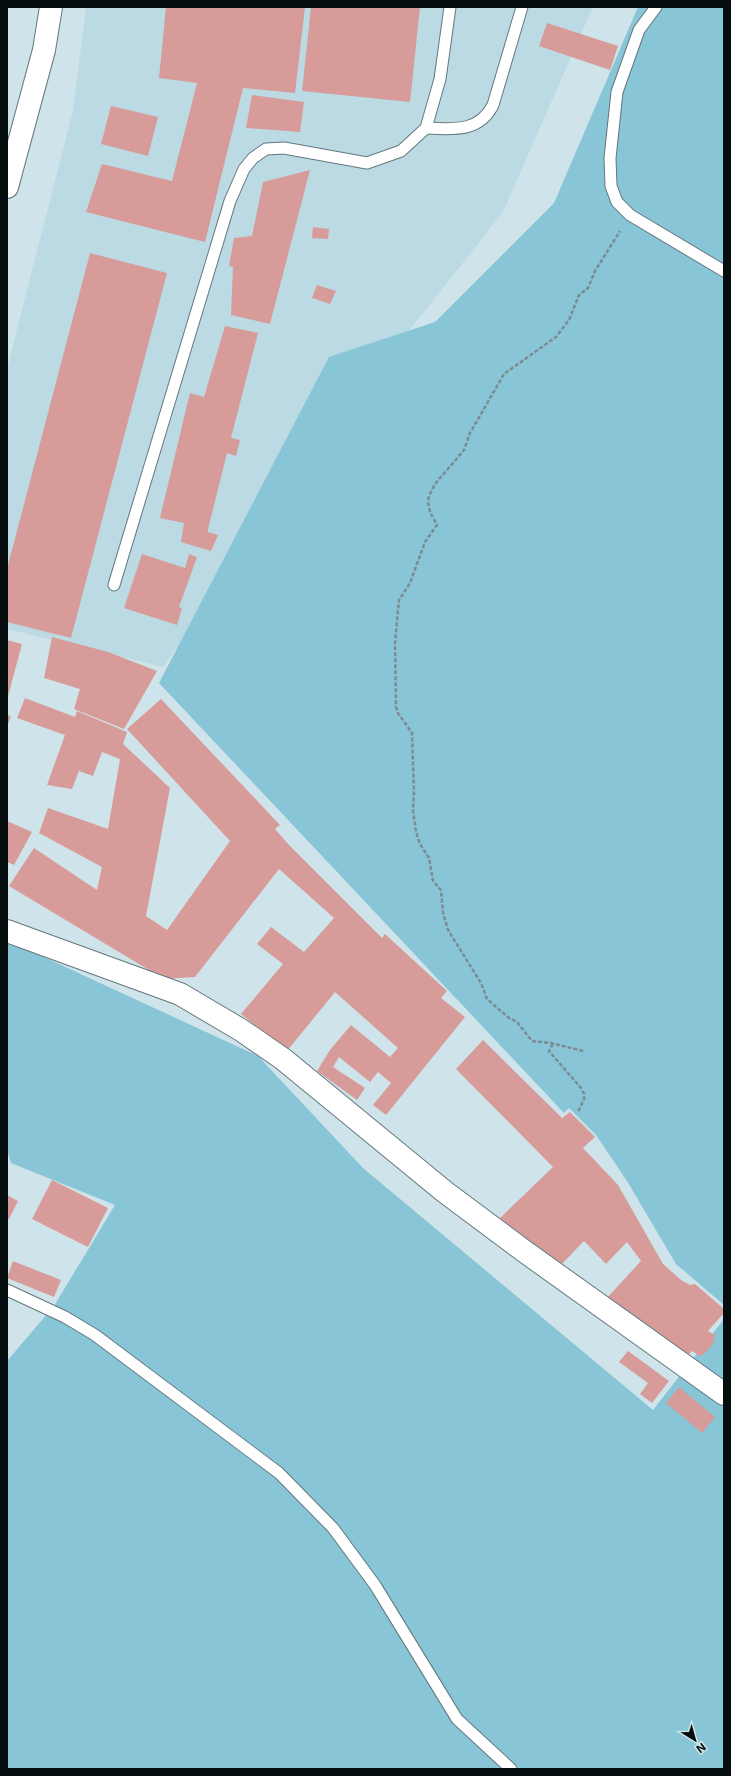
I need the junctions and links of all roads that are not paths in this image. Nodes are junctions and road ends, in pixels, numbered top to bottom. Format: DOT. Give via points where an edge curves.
graph roads {
  1 [pos="51,7"];
  2 [pos="450,7"];
  3 [pos="522,7"];
  4 [pos="656,7"];
  5 [pos="426,128"];
  6 [pos="7,187"];
  7 [pos="724,271"];
  8 [pos="114,585"];
  9 [pos="7,931"];
  10 [pos="7,1290"];
  11 [pos="724,1394"];
  12 [pos="511,1769"];
  1 -- 6 [label="street" via="44,50"];
  2 -- 5 [label="lane" via="440,79"];
  3 -- 5 [label="lane" via="488,116 468,127 455,130"];
  4 -- 7 [label="lane" via="639,30 617,92 610,158 611,186 617,202 630,215"];
  5 -- 8 [label="lane" via="402,151 367,163 284,148 266,149 253,158 244,169 230,201"];
  9 -- 11 [label="street" via="180,994 241,1030 283,1059 451,1196"];
  10 -- 12 [label="lane" via="66,1317 95,1335 279,1473 333,1528 375,1585 457,1719"];
}
